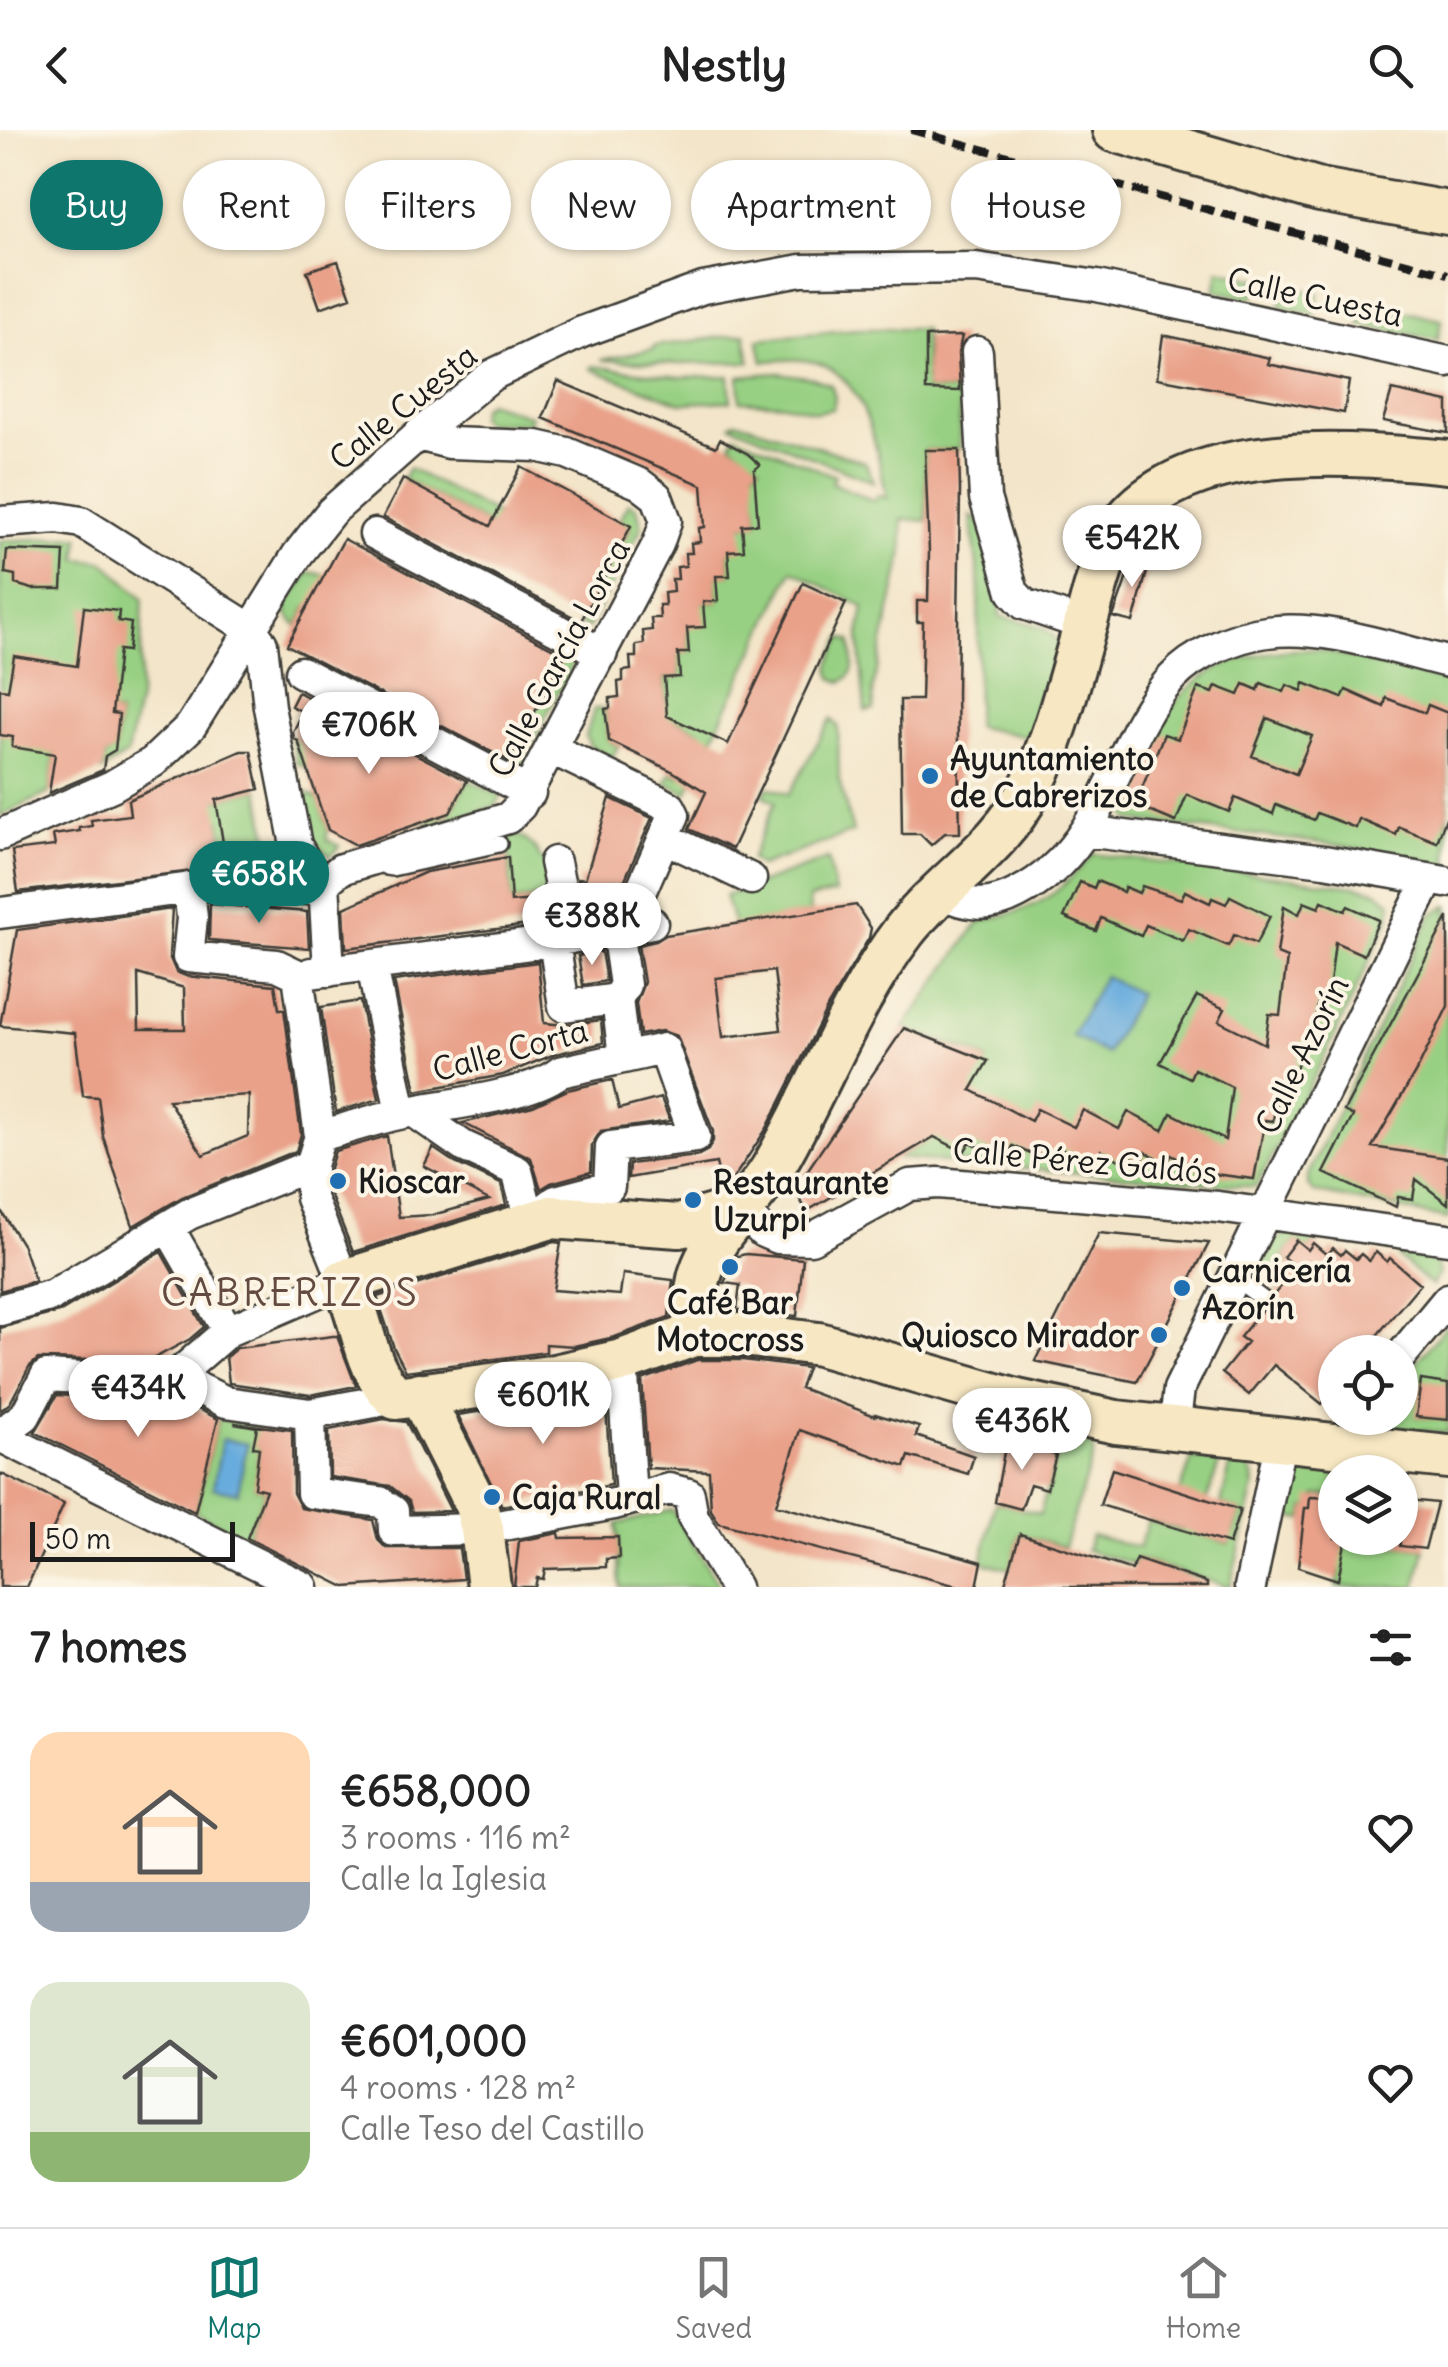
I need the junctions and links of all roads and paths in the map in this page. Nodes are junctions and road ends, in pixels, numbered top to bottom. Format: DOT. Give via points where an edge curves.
graph roads {
  1 [pos="1114,130"];
  2 [pos="1448,213"];
  3 [pos="977,352"];
  4 [pos="1448,362"];
  5 [pos="418,435"];
  6 [pos="1448,462"];
  7 [pos="0,522"];
  8 [pos="375,534"];
  9 [pos="1085,625"];
  10 [pos="252,630"];
  11 [pos="602,653"];
  12 [pos="1448,662"];
  13 [pos="230,664"];
  14 [pos="301,672"];
  15 [pos="265,684"];
  16 [pos="552,748"];
  17 [pos="525,800"];
  18 [pos="1085,831"];
  19 [pos="2,838"];
  20 [pos="665,838"];
  21 [pos="499,844"];
  22 [pos="373,858"];
  23 [pos="555,862"];
  24 [pos="751,879"];
  25 [pos="1438,881"];
  26 [pos="324,883"];
  27 [pos="190,888"];
  28 [pos="939,892"];
  29 [pos="0,913"];
  30 [pos="631,927"];
  31 [pos="562,940"];
  32 [pos="372,965"];
  33 [pos="329,971"];
  34 [pos="298,975"];
  35 [pos="617,999"];
  36 [pos="624,1056"];
  37 [pos="407,1112"];
  38 [pos="315,1150"];
  39 [pos="740,1208"];
  40 [pos="1264,1212"];
  41 [pos="530,1221"];
  42 [pos="168,1226"];
  43 [pos="679,1226"];
  44 [pos="1448,1239"];
  45 [pos="700,1276"];
  46 [pos="1234,1276"];
  47 [pos="327,1289"];
  48 [pos="1448,1299"];
  49 [pos="1264,1300"];
  50 [pos="0,1310"];
  51 [pos="224,1335"];
  52 [pos="693,1335"];
  53 [pos="1418,1335"];
  54 [pos="622,1361"];
  55 [pos="175,1376"];
  56 [pos="408,1396"];
  57 [pos="310,1414"];
  58 [pos="1174,1429"];
  59 [pos="1318,1434"];
  60 [pos="0,1435"];
  61 [pos="1362,1435"];
  62 [pos="1280,1439"];
  63 [pos="1448,1456"];
  64 [pos="631,1497"];
  65 [pos="482,1528"];
  66 [pos="303,1587"];
  67 [pos="489,1587"];
  68 [pos="735,1587"];
  69 [pos="1250,1587"];
  1 -- 2 [label="street" via="1320,190"];
  3 -- 9 [label="street" via="985,498 1013,592 1024,604"];
  4 -- 5 [label="street, Calle Cuesta" via="1097,286 976,268 801,270 703,288 582,332 492,375"];
  5 -- 10 [label="street, Calle Cuesta" via="331,512"];
  5 -- 11 [label="street, Calle García Lorca" via="449,443 536,446 640,484 657,497 666,520 658,544"];
  6 -- 9 [label="street" via="1262,458 1180,481 1136,508 1122,526"];
  7 -- 10 [label="street" via="81,522"];
  8 -- 11 [label="street"];
  9 -- 28 [label="street" via="1028,793 970,867"];
  10 -- 13 [label="street, Calle Cuesta"];
  10 -- 15 [label="street" via="262,644"];
  11 -- 16 [label="street, Calle García Lorca"];
  12 -- 18 [label="street" via="1308,630 1266,632 1212,651 1173,676 1150,708"];
  13 -- 15 [label="street"];
  13 -- 19 [label="street, Calle Cuesta" via="191,726 154,762"];
  14 -- 17 [label="street"];
  15 -- 26 [label="street" via="296,845"];
  16 -- 17 [label="street, Calle García Lorca"];
  16 -- 20 [label="street" via="670,807 674,814"];
  17 -- 22 [label="street" via="508,818"];
  18 -- 25 [label="street"];
  18 -- 28 [label="street" via="1035,884 1000,902 959,902"];
  20 -- 24 [label="street"];
  20 -- 30 [label="street"];
  21 -- 22 [label="lane" via="392,868"];
  22 -- 26 [label="street"];
  23 -- 31 [label="street"];
  25 -- 40 [label="street, Calle Azorín"];
  26 -- 27 [label="street" via="287,890 246,884"];
  26 -- 33 [label="street"];
  27 -- 29 [label="street"];
  27 -- 34 [label="street" via="188,957 276,965"];
  28 -- 39 [label="street" via="901,934 770,1174"];
  30 -- 31 [label="street"];
  30 -- 35 [label="street" via="625,986"];
  31 -- 32 [label="street"];
  31 -- 35 [label="street" via="564,1006"];
  32 -- 33 [label="street"];
  32 -- 37 [label="street"];
  33 -- 34 [label="street"];
  34 -- 38 [label="street"];
  35 -- 36 [label="street"];
  36 -- 37 [label="street, Calle Corta" via="519,1090"];
  36 -- 41 [label="street, Calle Corta" via="664,1049 695,1137 610,1147 610,1187 556,1201"];
  37 -- 38 [label="street, Calle Corta"];
  37 -- 41 [label="street, Calle Corta" via="517,1171"];
  38 -- 42 [label="street, Calle Corta"];
  38 -- 47 [label="street" via="311,1198"];
  39 -- 40 [label="street, Calle Pérez Galdós" via="763,1232 794,1240 811,1239 910,1184"];
  39 -- 43 [label="street"];
  39 -- 45 [label="street"];
  40 -- 44 [label="street, Calle Pérez Galdós"];
  40 -- 46 [label="street, Calle Azorín"];
  41 -- 43 [label="street"];
  41 -- 47 [label="street"];
  42 -- 50 [label="street, Calle Corta" via="53,1296"];
  42 -- 51 [label="street"];
  43 -- 45 [label="street"];
  45 -- 52 [label="street"];
  46 -- 49 [label="lane"];
  46 -- 58 [label="street, Calle Azorín" via="1178,1389"];
  47 -- 51 [label="street"];
  47 -- 56 [label="street" via="354,1301 374,1372"];
  48 -- 53 [label="street"];
  51 -- 55 [label="street"];
  52 -- 54 [label="street"];
  52 -- 58 [label="street" via="802,1341 1070,1414"];
  54 -- 56 [label="street" via="550,1378"];
  54 -- 64 [label="street"];
  55 -- 57 [label="street" via="226,1402"];
  55 -- 60 [label="street" via="46,1376 25,1416"];
  56 -- 57 [label="street"];
  56 -- 65 [label="street" via="476,1505"];
  57 -- 65 [label="street" via="312,1494 380,1502 393,1512 394,1530"];
  58 -- 62 [label="street"];
  59 -- 62 [label="street"];
  60 -- 66 [label="street"];
  61 -- 63 [label="street"];
  62 -- 69 [label="street"];
  64 -- 65 [label="street"];
  64 -- 68 [label="street" via="669,1489 690,1494 693,1517"];
  65 -- 67 [label="street"];
}
